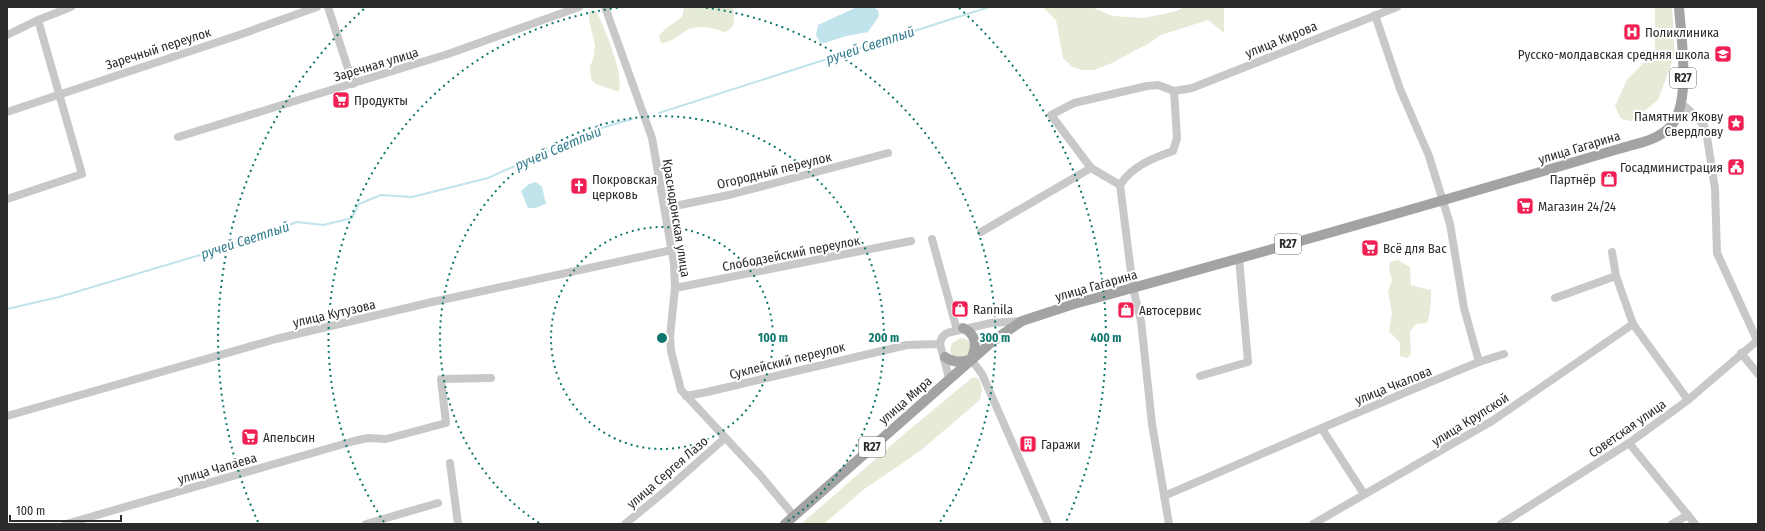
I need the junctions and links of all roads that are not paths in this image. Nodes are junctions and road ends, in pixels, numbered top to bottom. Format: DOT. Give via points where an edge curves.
graph roads {
  1 [pos="71,7"];
  2 [pos="317,7"];
  3 [pos="328,7"];
  4 [pos="579,7"];
  5 [pos="605,7"];
  6 [pos="1397,7"];
  7 [pos="1679,7"];
  8 [pos="1375,15"];
  9 [pos="38,20"];
  10 [pos="7,35"];
  11 [pos="353,84"];
  12 [pos="1174,91"];
  13 [pos="58,94"];
  14 [pos="1682,104"];
  15 [pos="7,112"];
  16 [pos="178,137"];
  17 [pos="888,153"];
  18 [pos="1091,168"];
  19 [pos="1120,185"];
  20 [pos="7,199"];
  21 [pos="1443,201"];
  22 [pos="665,208"];
  23 [pos="981,232"];
  24 [pos="932,238"];
  25 [pos="911,241"];
  26 [pos="672,250"];
  27 [pos="1612,252"];
  28 [pos="1238,258"];
  29 [pos="1616,276"];
  30 [pos="676,288"];
  31 [pos="1133,288"];
  32 [pos="1555,298"];
  33 [pos="1022,321"];
  34 [pos="1633,324"];
  35 [pos="960,329"];
  36 [pos="1758,340"];
  37 [pos="940,344"];
  38 [pos="1741,353"];
  39 [pos="1504,354"];
  40 [pos="945,357"];
  41 [pos="972,359"];
  42 [pos="1479,362"];
  43 [pos="1758,374"];
  44 [pos="1200,376"];
  45 [pos="491,378"];
  46 [pos="949,378"];
  47 [pos="686,396"];
  48 [pos="1688,400"];
  49 [pos="7,416"];
  50 [pos="1322,429"];
  51 [pos="726,438"];
  52 [pos="1629,443"];
  53 [pos="450,463"];
  54 [pos="1364,494"];
  55 [pos="1164,496"];
  56 [pos="438,503"];
  57 [pos="1688,514"];
  58 [pos="794,516"];
  59 [pos="66,524"];
  60 [pos="366,524"];
  61 [pos="458,524"];
  62 [pos="625,524"];
  63 [pos="785,524"];
  64 [pos="1048,524"];
  65 [pos="1169,524"];
  66 [pos="1313,524"];
  67 [pos="1501,524"];
  68 [pos="1672,524"];
  69 [pos="1695,524"];
  1 -- 9 [label="street"];
  2 -- 13 [label="street, Заречный переулок"];
  3 -- 11 [label="street"];
  4 -- 11 [label="street, Заречная улица" via="448,54"];
  5 -- 22 [label="street, Краснодонская улица" via="652,138"];
  6 -- 8 [label="street, улица Кирова"];
  7 -- 14 [label="main road, улица Гагарина / R27" via="1683,71"];
  8 -- 12 [label="street, улица Кирова" via="1192,88"];
  8 -- 21 [label="street" via="1400,89 1429,156"];
  9 -- 10 [label="street"];
  9 -- 13 [label="street"];
  11 -- 16 [label="street, Заречная улица"];
  12 -- 18 [label="street, улица Кирова" via="1158,85 1147,86 1074,103 1051,115"];
  12 -- 19 [label="street" via="1176,138 1173,151 1150,159 1126,176"];
  13 -- 15 [label="street, Заречный переулок"];
  13 -- 20 [label="street" via="82,174"];
  14 -- 21 [label="main road, улица Гагарина / R27" via="1670,127 1654,138"];
  14 -- 36 [label="street, Советская улица" via="1704,126 1714,189 1717,253"];
  17 -- 22 [label="street, Огородный переулок" via="729,195"];
  18 -- 19 [label="street"];
  18 -- 23 [label="street"];
  19 -- 31 [label="street"];
  21 -- 28 [label="main road, улица Гагарина / R27"];
  21 -- 42 [label="street" via="1450,224 1464,308"];
  22 -- 26 [label="street, Краснодонская улица"];
  24 -- 35 [label="street"];
  25 -- 30 [label="street, Слободзейский переулок"];
  26 -- 30 [label="street, Краснодонская улица"];
  26 -- 49 [label="street, улица Кутузова" via="284,337"];
  27 -- 29 [label="street"];
  28 -- 31 [label="main road, улица Гагарина / R27"];
  28 -- 44 [label="street" via="1248,362"];
  29 -- 32 [label="street"];
  29 -- 34 [label="street"];
  30 -- 47 [label="street, Краснодонская улица" via="670,337 679,383"];
  31 -- 33 [label="main road, улица Гагарина / R27"];
  31 -- 55 [label="street" via="1141,321 1152,424"];
  33 -- 35 [label="street" via="998,322"];
  33 -- 41 [label="main road, улица Гагарина / R27"];
  34 -- 48 [label="street"];
  34 -- 54 [label="street, улица Крупской" via="1492,421"];
  35 -- 37 [label="street" via="945,334"];
  35 -- 41 [label="main road" via="971,333 975,339"];
  36 -- 38 [label="street, Советская улица"];
  37 -- 40 [label="street"];
  37 -- 47 [label="street, Суклейский переулок" via="907,345"];
  38 -- 43 [label="street"];
  38 -- 48 [label="street, Советская улица"];
  39 -- 42 [label="street, улица Чкалова"];
  40 -- 41 [label="main road" via="958,362"];
  40 -- 46 [label="street"];
  41 -- 46 [label="main road, улица Мира / R27"];
  41 -- 64 [label="street" via="982,374"];
  42 -- 50 [label="street, улица Чкалова" via="1352,414"];
  45 -- 59 [label="street, улица Чапаева" via="441,379 446,423 386,439 368,438 354,441"];
  46 -- 58 [label="main road, улица Мира / R27"];
  47 -- 51 [label="street, Краснодонская улица"];
  48 -- 52 [label="street, Советская улица"];
  50 -- 54 [label="street"];
  50 -- 55 [label="street, улица Чкалова"];
  51 -- 58 [label="street, Краснодонская улица"];
  51 -- 62 [label="street, улица Сергея Лазо"];
  52 -- 57 [label="street"];
  52 -- 67 [label="street, Советская улица"];
  53 -- 61 [label="street"];
  54 -- 66 [label="street, улица Крупской"];
  55 -- 65 [label="street"];
  56 -- 60 [label="street"];
  57 -- 68 [label="street"];
  57 -- 69 [label="street"];
  58 -- 63 [label="main road, улица Мира / R27"];
}
